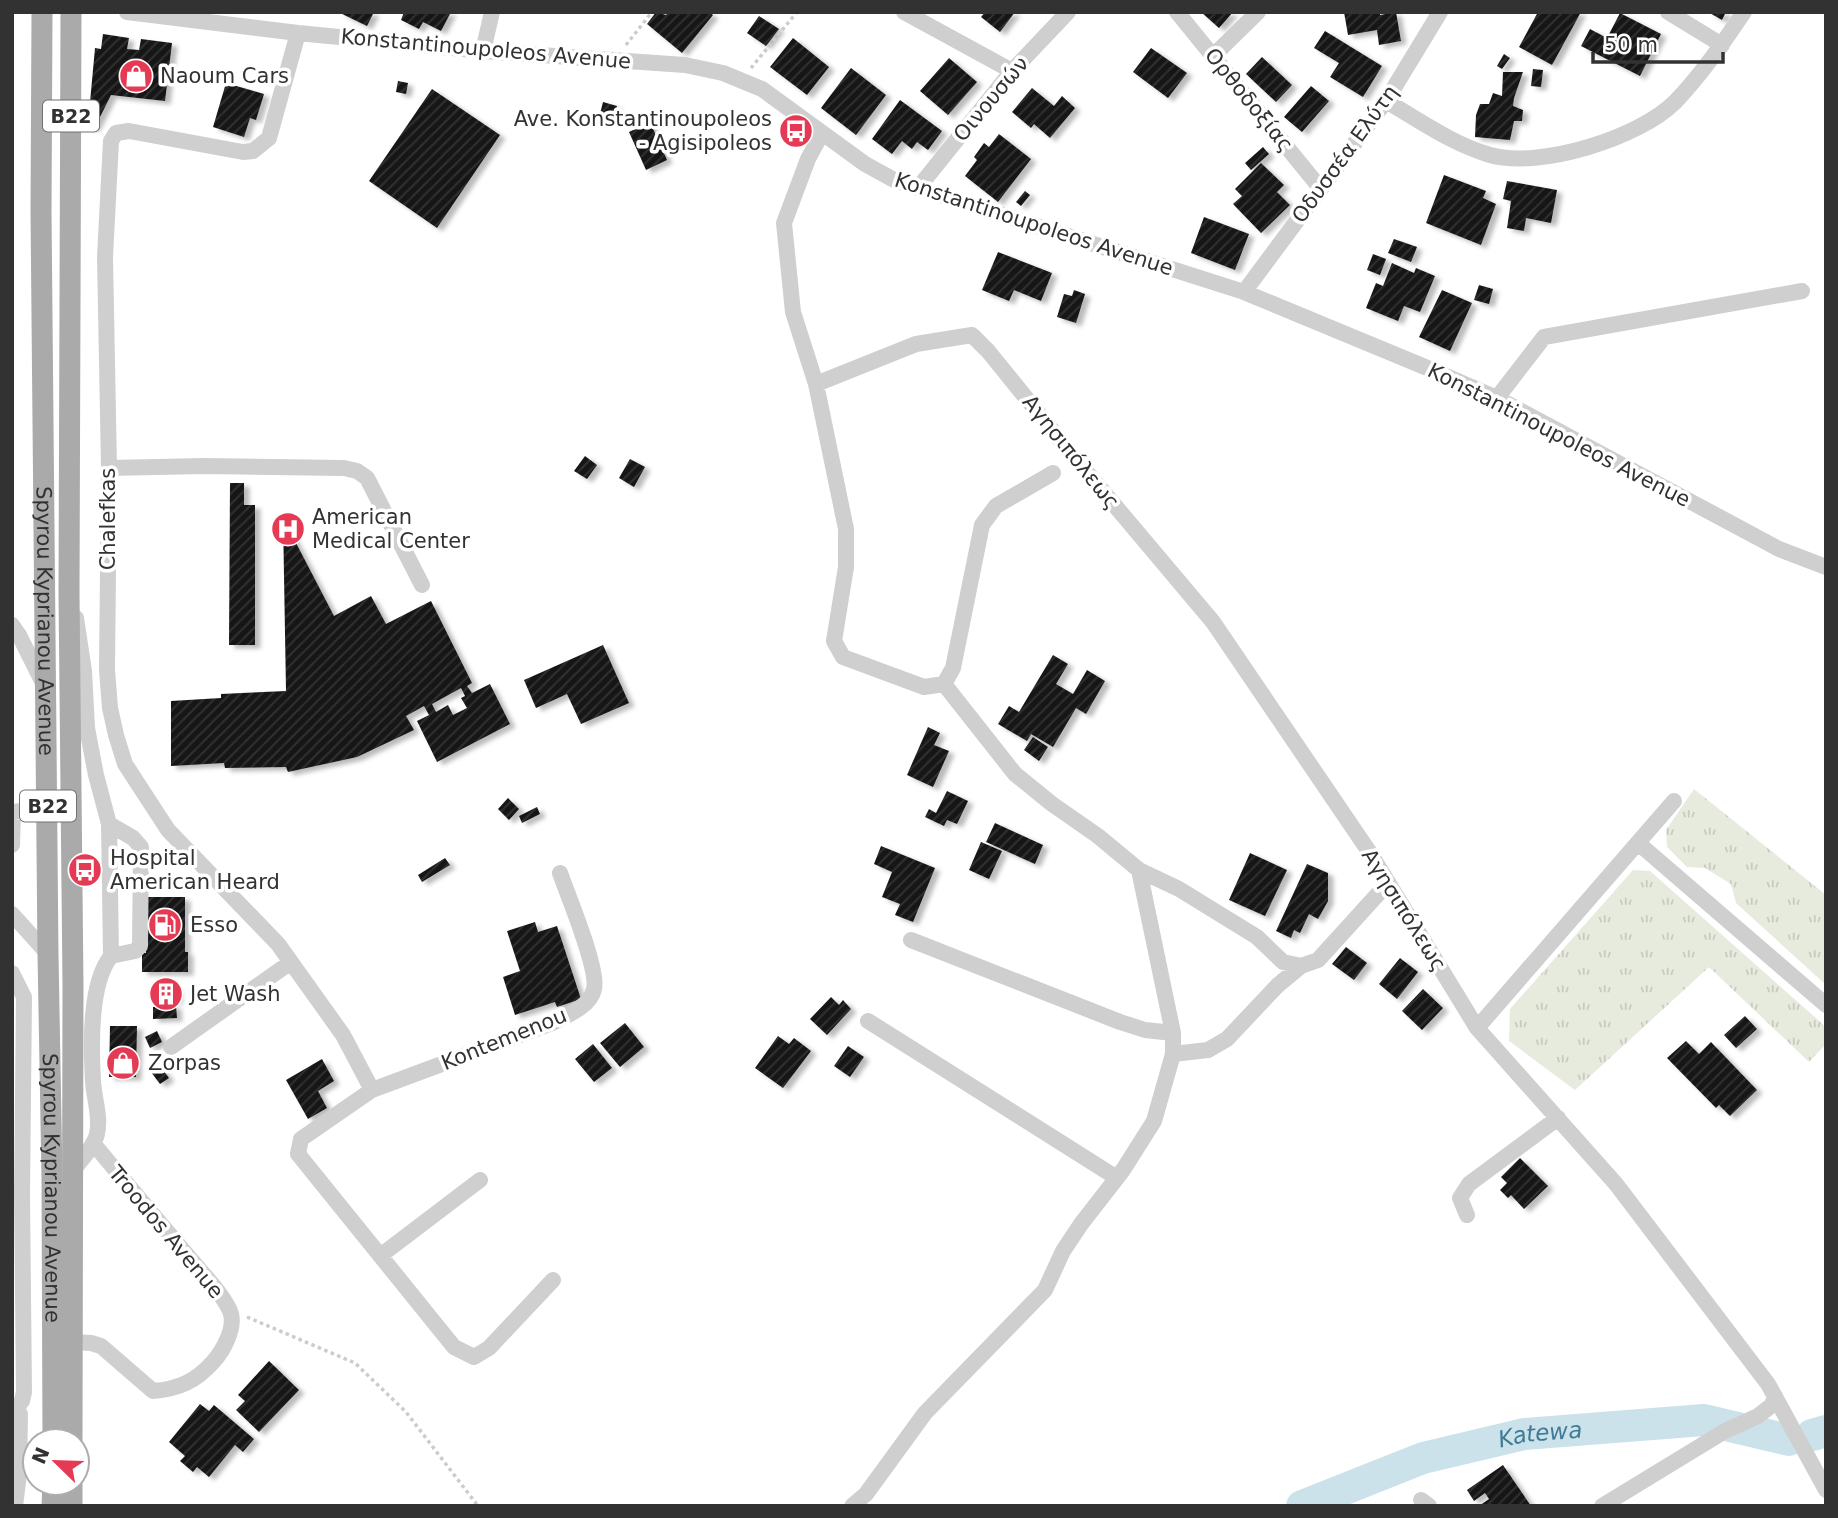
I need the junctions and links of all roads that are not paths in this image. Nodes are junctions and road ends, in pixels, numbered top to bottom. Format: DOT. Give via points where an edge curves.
graph roads {
  1 [pos="42,12"];
  2 [pos="71,12"];
  3 [pos="127,12"];
  4 [pos="492,12"];
  5 [pos="904,12"];
  6 [pos="1068,12"];
  7 [pos="1177,12"];
  8 [pos="1258,12"];
  9 [pos="1440,12"];
  10 [pos="1668,12"];
  11 [pos="1744,12"];
  12 [pos="298,33"];
  13 [pos="1722,45"];
  14 [pos="483,51"];
  15 [pos="1213,56"];
  16 [pos="1012,71"];
  17 [pos="1386,101"];
  18 [pos="822,133"];
  19 [pos="918,188"];
  20 [pos="1321,189"];
  21 [pos="1802,291"];
  22 [pos="1244,292"];
  23 [pos="816,384"];
  24 [pos="1497,398"];
  25 [pos="108,468"];
  26 [pos="1053,474"];
  27 [pos="1826,567"];
  28 [pos="422,585"];
  29 [pos="69,593"];
  30 [pos="12,625"];
  31 [pos="944,684"];
  32 [pos="47,692"];
  33 [pos="125,764"];
  34 [pos="96,775"];
  35 [pos="1674,801"];
  36 [pos="48,808"];
  37 [pos="109,824"];
  38 [pos="1638,843"];
  39 [pos="12,845"];
  40 [pos="1139,870"];
  41 [pos="560,873"];
  42 [pos="1388,883"];
  43 [pos="12,914"];
  44 [pos="911,940"];
  45 [pos="48,954"];
  46 [pos="111,956"];
  47 [pos="291,962"];
  48 [pos="1301,966"];
  49 [pos="12,973"];
  50 [pos="49,996"];
  51 [pos="24,997"];
  52 [pos="1826,1005"];
  53 [pos="868,1021"];
  54 [pos="1477,1028"];
  55 [pos="1173,1033"];
  56 [pos="171,1047"];
  57 [pos="1173,1054"];
  58 [pos="372,1090"];
  59 [pos="1558,1118"];
  60 [pos="93,1143"];
  61 [pos="73,1170"];
  62 [pos="1117,1178"];
  63 [pos="480,1180"];
  64 [pos="17,1194"];
  65 [pos="1467,1215"];
  66 [pos="380,1256"];
  67 [pos="553,1280"];
  68 [pos="73,1342"];
  69 [pos="1775,1396"];
  70 [pos="53,1403"];
  71 [pos="17,1407"];
  72 [pos="53,1427"];
  73 [pos="72,1427"];
  74 [pos="1826,1490"];
  75 [pos="15,1506"];
  76 [pos="852,1506"];
  77 [pos="1602,1506"];
  1 -- 32 [label="main road, Spyrou Kyprianou Avenue / B22"];
  2 -- 29 [label="main road, Spyrou Kyprianou Avenue / B22"];
  3 -- 12 [label="street, Konstantinoupoleos Avenue"];
  4 -- 14 [label="street"];
  5 -- 16 [label="street"];
  6 -- 16 [label="street, Οινουσών"];
  7 -- 15 [label="street, Ορθοδοξίας"];
  8 -- 15 [label="street"];
  9 -- 17 [label="street, Οδυσσέα Ελύτη"];
  10 -- 13 [label="street"];
  11 -- 13 [label="street"];
  12 -- 14 [label="street, Konstantinoupoleos Avenue"];
  12 -- 25 [label="street, Chalefkas" via="269,138 262,146 243,152 129,131 116,132 110,141 105,257"];
  13 -- 17 [label="street" via="1674,103 1606,142 1572,152 1532,158 1493,156 1461,145"];
  14 -- 18 [label="street, Konstantinoupoleos Avenue" via="685,65 723,73 762,89"];
  15 -- 20 [label="street, Ορθοδοξίας"];
  16 -- 19 [label="street, Οινουσών"];
  17 -- 20 [label="street, Οδυσσέα Ελύτη"];
  18 -- 19 [label="street, Konstantinoupoleos Avenue" via="865,164"];
  18 -- 23 [label="street" via="784,223 793,312"];
  19 -- 22 [label="street, Konstantinoupoleos Avenue"];
  20 -- 22 [label="street, Οδυσσέα Ελύτη"];
  21 -- 24 [label="street" via="1544,337"];
  22 -- 24 [label="street, Konstantinoupoleos Avenue"];
  23 -- 31 [label="street" via="846,529 846,567 834,641 843,657 924,687"];
  23 -- 42 [label="street, Αγησιπόλεως" via="916,344 972,335 1213,622"];
  24 -- 27 [label="street, Konstantinoupoleos Avenue" via="1779,549"];
  25 -- 28 [label="street" via="332,467 357,471 366,478"];
  25 -- 33 [label="street, Chalefkas" via="107,670 110,708"];
  26 -- 31 [label="street" via="996,506 982,525 953,668"];
  29 -- 34 [label="street" via="79,629 87,728"];
  29 -- 61 [label="main road, Spyrou Kyprianou Avenue / B22"];
  30 -- 32 [label="street"];
  31 -- 40 [label="street" via="1015,774"];
  32 -- 36 [label="main road, Spyrou Kyprianou Avenue / B22"];
  33 -- 34 [label="street"];
  33 -- 47 [label="street, Chalefkas" via="168,830"];
  34 -- 37 [label="street"];
  35 -- 38 [label="street"];
  36 -- 39 [label="street" via="13,812"];
  36 -- 45 [label="main road, Spyrou Kyprianou Avenue / B22"];
  37 -- 46 [label="street"];
  37 -- 46 [label="street" via="141,847 140,946"];
  38 -- 52 [label="street"];
  38 -- 54 [label="street"];
  40 -- 48 [label="street" via="1258,937 1283,961"];
  40 -- 55 [label="street"];
  41 -- 58 [label="street, Kontemenou" via="591,960 594,989 587,1001 552,1023"];
  42 -- 48 [label="street" via="1318,960"];
  42 -- 54 [label="street, Αγησιπόλεως"];
  43 -- 45 [label="street"];
  44 -- 55 [label="street" via="1121,1022"];
  45 -- 50 [label="main road, Spyrou Kyprianou Avenue / B22"];
  46 -- 60 [label="street" via="100,973 94,1005 93,1082 98,1122"];
  47 -- 56 [label="street"];
  47 -- 58 [label="street, Chalefkas" via="343,1035"];
  48 -- 57 [label="street" via="1227,1039 1208,1050"];
  49 -- 51 [label="street"];
  50 -- 51 [label="street"];
  50 -- 70 [label="main road, Spyrou Kyprianou Avenue / B22"];
  51 -- 64 [label="street"];
  53 -- 62 [label="street"];
  54 -- 59 [label="street, Αγησιπόλεως"];
  55 -- 57 [label="street"];
  57 -- 62 [label="street" via="1154,1121"];
  58 -- 66 [label="street, Kontemenou" via="301,1139 298,1154"];
  59 -- 65 [label="street" via="1469,1184 1460,1198"];
  59 -- 69 [label="street, Αγησιπόλεως" via="1616,1184"];
  60 -- 61 [label="street"];
  60 -- 68 [label="street, Troodos Avenue" via="205,1276 230,1310 231,1330 218,1357 203,1374 186,1385 153,1391 101,1346"];
  61 -- 68 [label="main road, Spyrou Kyprianou Avenue / B22"];
  62 -- 76 [label="street" via="1063,1251 1045,1290 925,1413 866,1494"];
  63 -- 66 [label="street"];
  64 -- 71 [label="street" via="24,1392"];
  66 -- 67 [label="street" via="454,1347 474,1357 489,1348"];
  68 -- 73 [label="main road, Spyrou Kyprianou Avenue / B22"];
  69 -- 74 [label="street, Αγησιπόλεως"];
  69 -- 77 [label="street" via="1772,1405 1758,1416"];
  70 -- 71 [label="street"];
  70 -- 72 [label="main road, Spyrou Kyprianou Avenue / B22"];
  71 -- 75 [label="street"];
}
